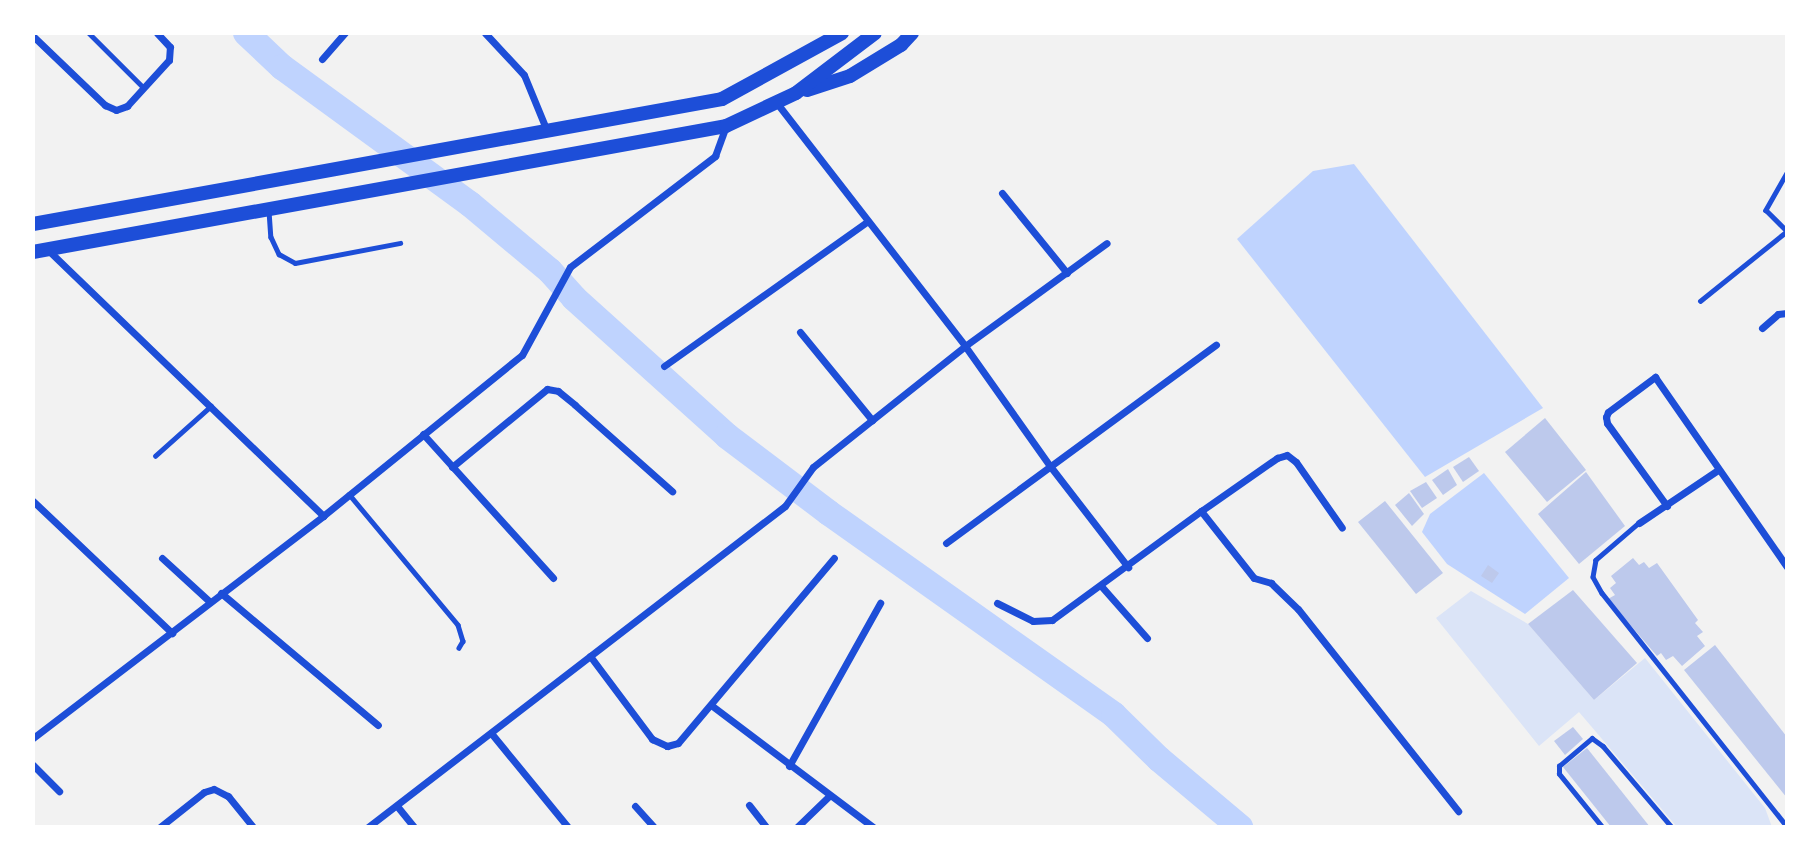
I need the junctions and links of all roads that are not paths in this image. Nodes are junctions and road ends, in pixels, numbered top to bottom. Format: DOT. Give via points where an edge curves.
graph roads {
  1 [pos="89,33"];
  2 [pos="158,33"];
  3 [pos="345,33"];
  4 [pos="485,33"];
  5 [pos="822,33"];
  6 [pos="842,33"];
  7 [pos="875,33"];
  8 [pos="912,33"];
  9 [pos="33,36"];
  10 [pos="322,59"];
  11 [pos="794,60"];
  12 [pos="144,88"];
  13 [pos="796,93"];
  14 [pos="775,102"];
  15 [pos="726,126"];
  16 [pos="547,132"];
  17 [pos="1787,173"];
  18 [pos="1002,192"];
  19 [pos="269,209"];
  20 [pos="867,222"];
  21 [pos="33,225"];
  22 [pos="1787,231"];
  23 [pos="400,243"];
  24 [pos="1107,243"];
  25 [pos="41,251"];
  26 [pos="1067,273"];
  27 [pos="1700,301"];
  28 [pos="1787,313"];
  29 [pos="1762,328"];
  30 [pos="800,332"];
  31 [pos="1216,345"];
  32 [pos="965,346"];
  33 [pos="664,366"];
  34 [pos="211,406"];
  35 [pos="872,420"];
  36 [pos="423,434"];
  37 [pos="155,456"];
  38 [pos="1050,466"];
  39 [pos="452,467"];
  40 [pos="1718,470"];
  41 [pos="672,491"];
  42 [pos="349,494"];
  43 [pos="33,501"];
  44 [pos="1667,506"];
  45 [pos="1201,511"];
  46 [pos="323,516"];
  47 [pos="1639,523"];
  48 [pos="1342,528"];
  49 [pos="946,543"];
  50 [pos="162,558"];
  51 [pos="834,558"];
  52 [pos="1128,567"];
  53 [pos="1787,567"];
  54 [pos="553,578"];
  55 [pos="1102,587"];
  56 [pos="221,593"];
  57 [pos="210,602"];
  58 [pos="880,603"];
  59 [pos="997,603"];
  60 [pos="172,633"];
  61 [pos="1147,638"];
  62 [pos="459,648"];
  63 [pos="590,656"];
  64 [pos="712,705"];
  65 [pos="378,725"];
  66 [pos="491,733"];
  67 [pos="33,738"];
  68 [pos="33,765"];
  69 [pos="789,766"];
  70 [pos="59,791"];
  71 [pos="829,796"];
  72 [pos="748,805"];
  73 [pos="397,806"];
  74 [pos="635,806"];
  75 [pos="1458,811"];
  76 [pos="1787,826"];
  77 [pos="160,827"];
  78 [pos="253,827"];
  79 [pos="368,827"];
  80 [pos="414,827"];
  81 [pos="568,827"];
  82 [pos="654,827"];
  83 [pos="766,827"];
  84 [pos="797,827"];
  85 [pos="873,827"];
  86 [pos="1602,827"];
  87 [pos="1672,827"];
  1 -- 12 [label="lane"];
  2 -- 12 [label="street" via="170,47 169,60"];
  3 -- 10 [label="street"];
  4 -- 16 [label="street" via="524,75"];
  5 -- 11 [label="main road"];
  6 -- 11 [label="main road"];
  7 -- 13 [label="main road"];
  8 -- 13 [label="main road" via="901,46 850,76"];
  9 -- 12 [label="street" via="105,105 116,110 127,106"];
  11 -- 16 [label="main road" via="722,99"];
  13 -- 14 [label="main road"];
  14 -- 15 [label="main road"];
  14 -- 20 [label="street"];
  15 -- 19 [label="main road"];
  15 -- 36 [label="street" via="715,156 570,267 522,355"];
  16 -- 21 [label="main road"];
  17 -- 22 [label="lane" via="1766,210"];
  18 -- 26 [label="street"];
  19 -- 23 [label="lane" via="271,237 279,254 295,264"];
  19 -- 25 [label="main road"];
  20 -- 32 [label="street"];
  20 -- 33 [label="street"];
  22 -- 27 [label="lane"];
  24 -- 26 [label="street"];
  25 -- 34 [label="street"];
  26 -- 32 [label="street"];
  28 -- 29 [label="street" via="1778,314"];
  30 -- 35 [label="street"];
  31 -- 38 [label="street"];
  32 -- 35 [label="street"];
  32 -- 38 [label="street"];
  34 -- 37 [label="lane"];
  34 -- 46 [label="street"];
  35 -- 63 [label="street" via="813,467 785,506"];
  36 -- 39 [label="street"];
  36 -- 42 [label="street"];
  38 -- 49 [label="street"];
  38 -- 52 [label="street"];
  39 -- 41 [label="street" via="547,389 558,391"];
  39 -- 54 [label="street"];
  40 -- 44 [label="street"];
  40 -- 44 [label="street" via="1655,377 1606,417"];
  40 -- 53 [label="street"];
  42 -- 46 [label="street"];
  42 -- 62 [label="lane" via="458,625 463,641"];
  43 -- 60 [label="street"];
  44 -- 47 [label="street"];
  45 -- 48 [label="street" via="1287,455"];
  45 -- 52 [label="street"];
  45 -- 75 [label="street" via="1254,578 1271,583 1298,609"];
  46 -- 56 [label="street"];
  47 -- 76 [label="lane" via="1596,559 1593,578"];
  50 -- 57 [label="street"];
  51 -- 64 [label="street"];
  52 -- 55 [label="street"];
  55 -- 59 [label="street" via="1044,622"];
  55 -- 61 [label="street"];
  56 -- 57 [label="street"];
  56 -- 65 [label="street"];
  57 -- 60 [label="street"];
  58 -- 69 [label="street"];
  60 -- 67 [label="street"];
  63 -- 64 [label="street" via="652,739 667,746 678,743"];
  63 -- 66 [label="street"];
  64 -- 69 [label="street"];
  66 -- 73 [label="street"];
  66 -- 81 [label="street"];
  68 -- 70 [label="street"];
  69 -- 71 [label="street"];
  71 -- 84 [label="street"];
  71 -- 85 [label="street"];
  72 -- 83 [label="street"];
  73 -- 79 [label="street"];
  73 -- 80 [label="street"];
  74 -- 82 [label="street"];
  77 -- 78 [label="street" via="214,789 228,796"];
  86 -- 87 [label="lane" via="1559,774 1559,766 1592,738"];
}
